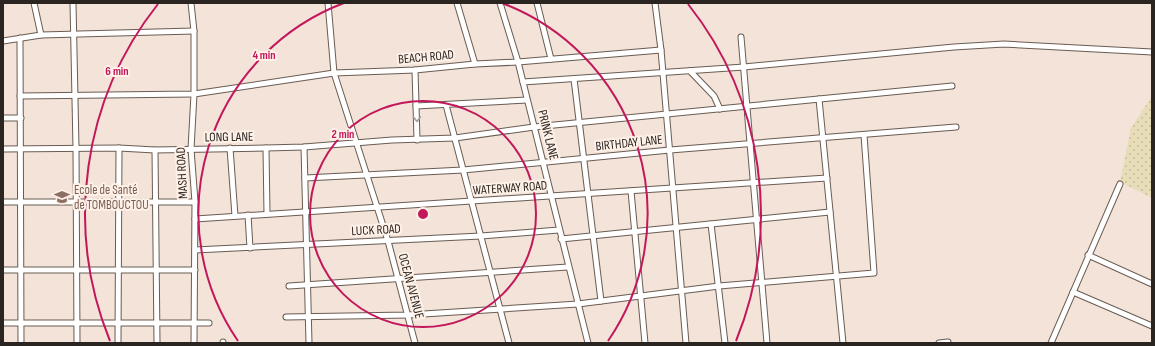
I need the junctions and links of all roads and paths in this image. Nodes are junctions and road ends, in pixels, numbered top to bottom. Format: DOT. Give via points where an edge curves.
graph roads {
  1 [pos="34,3"];
  2 [pos="73,3"];
  3 [pos="190,3"];
  4 [pos="328,3"];
  5 [pos="457,3"];
  6 [pos="500,3"];
  7 [pos="537,3"];
  8 [pos="655,3"];
  9 [pos="194,31"];
  10 [pos="74,34"];
  11 [pos="41,35"];
  12 [pos="741,37"];
  13 [pos="20,38"];
  14 [pos="3,41"];
  15 [pos="661,50"];
  16 [pos="1152,52"];
  17 [pos="551,59"];
  18 [pos="518,62"];
  19 [pos="475,64"];
  20 [pos="744,67"];
  21 [pos="415,70"];
  22 [pos="690,71"];
  23 [pos="334,73"];
  24 [pos="663,73"];
  25 [pos="574,79"];
  26 [pos="523,82"];
  27 [pos="952,86"];
  28 [pos="194,94"];
  29 [pos="75,95"];
  30 [pos="20,96"];
  31 [pos="819,99"];
  32 [pos="527,100"];
  33 [pos="446,105"];
  34 [pos="416,106"];
  35 [pos="747,106"];
  36 [pos="720,109"];
  37 [pos="666,114"];
  38 [pos="3,118"];
  39 [pos="21,118"];
  40 [pos="579,122"];
  41 [pos="534,126"];
  42 [pos="956,128"];
  43 [pos="864,135"];
  44 [pos="455,138"];
  45 [pos="823,138"];
  46 [pos="417,140"];
  47 [pos="357,143"];
  48 [pos="750,144"];
  49 [pos="304,147"];
  50 [pos="76,148"];
  51 [pos="119,148"];
  52 [pos="230,148"];
  53 [pos="266,148"];
  54 [pos="3,149"];
  55 [pos="21,149"];
  56 [pos="191,149"];
  57 [pos="156,150"];
  58 [pos="670,150"];
  59 [pos="583,158"];
  60 [pos="543,162"];
  61 [pos="463,170"];
  62 [pos="366,176"];
  63 [pos="305,178"];
  64 [pos="827,178"];
  65 [pos="754,183"];
  66 [pos="1120,184"];
  67 [pos="673,188"];
  68 [pos="631,191"];
  69 [pos="588,194"];
  70 [pos="552,196"];
  71 [pos="471,201"];
  72 [pos="3,202"];
  73 [pos="21,202"];
  74 [pos="76,202"];
  75 [pos="119,202"];
  76 [pos="156,202"];
  77 [pos="195,202"];
  78 [pos="377,207"];
  79 [pos="306,212"];
  80 [pos="830,212"];
  81 [pos="267,214"];
  82 [pos="248,215"];
  83 [pos="235,216"];
  84 [pos="195,219"];
  85 [pos="756,219"];
  86 [pos="711,224"];
  87 [pos="676,228"];
  88 [pos="559,230"];
  89 [pos="635,232"];
  90 [pos="481,236"];
  91 [pos="593,236"];
  92 [pos="561,239"];
  93 [pos="388,241"];
  94 [pos="306,245"];
  95 [pos="250,248"];
  96 [pos="195,250"];
  97 [pos="1088,255"];
  98 [pos="568,267"];
  99 [pos="3,270"];
  100 [pos="21,270"];
  101 [pos="76,270"];
  102 [pos="119,270"];
  103 [pos="156,270"];
  104 [pos="195,270"];
  105 [pos="490,273"];
  106 [pos="837,276"];
  107 [pos="399,279"];
  108 [pos="762,282"];
  109 [pos="1152,284"];
  110 [pos="308,285"];
  111 [pos="289,286"];
  112 [pos="719,286"];
  113 [pos="682,290"];
  114 [pos="1073,292"];
  115 [pos="640,296"];
  116 [pos="601,301"];
  117 [pos="578,304"];
  118 [pos="500,308"];
  119 [pos="408,315"];
  120 [pos="286,317"];
  121 [pos="309,317"];
  122 [pos="3,323"];
  123 [pos="21,323"];
  124 [pos="77,323"];
  125 [pos="118,323"];
  126 [pos="157,323"];
  127 [pos="194,323"];
  128 [pos="209,323"];
  129 [pos="1152,326"];
  130 [pos="948,342"];
  131 [pos="21,343"];
  132 [pos="77,343"];
  133 [pos="118,343"];
  134 [pos="157,343"];
  135 [pos="194,343"];
  136 [pos="310,343"];
  137 [pos="415,343"];
  138 [pos="509,343"];
  139 [pos="587,343"];
  140 [pos="645,343"];
  141 [pos="686,343"];
  142 [pos="724,343"];
  143 [pos="767,343"];
  144 [pos="843,343"];
  145 [pos="939,343"];
  146 [pos="1051,343"];
  1 -- 11 [label="street"];
  2 -- 10 [label="street"];
  3 -- 9 [label="street, MASH ROAD"];
  4 -- 23 [label="street, OCEAN AVENUE"];
  5 -- 19 [label="street"];
  6 -- 18 [label="street, PRINK LANE"];
  7 -- 17 [label="street"];
  8 -- 15 [label="street"];
  9 -- 10 [label="street"];
  9 -- 28 [label="street, MASH ROAD"];
  10 -- 11 [label="street"];
  10 -- 29 [label="street"];
  11 -- 13 [label="street"];
  12 -- 20 [label="street"];
  13 -- 14 [label="street"];
  13 -- 30 [label="street"];
  15 -- 17 [label="street, BEACH ROAD"];
  15 -- 24 [label="street"];
  16 -- 20 [label="street" via="1004,44"];
  17 -- 18 [label="street, BEACH ROAD"];
  18 -- 19 [label="street, BEACH ROAD"];
  18 -- 26 [label="street, PRINK LANE"];
  19 -- 21 [label="street, BEACH ROAD"];
  20 -- 22 [label="street"];
  20 -- 35 [label="street"];
  21 -- 23 [label="street, BEACH ROAD"];
  21 -- 34 [label="street"];
  22 -- 24 [label="street"];
  22 -- 36 [label="street" via="714,96"];
  23 -- 28 [label="street, BEACH ROAD"];
  23 -- 47 [label="street, OCEAN AVENUE"];
  24 -- 25 [label="street"];
  24 -- 37 [label="street"];
  25 -- 26 [label="street"];
  25 -- 40 [label="street"];
  26 -- 32 [label="street, PRINK LANE"];
  27 -- 31 [label="street, LONG LANE"];
  28 -- 29 [label="street, BEACH ROAD"];
  28 -- 56 [label="street, MASH ROAD"];
  29 -- 30 [label="street, BEACH ROAD"];
  29 -- 50 [label="street"];
  30 -- 39 [label="street"];
  31 -- 35 [label="street, LONG LANE"];
  31 -- 45 [label="street"];
  32 -- 33 [label="street"];
  32 -- 41 [label="street, PRINK LANE"];
  33 -- 34 [label="street"];
  33 -- 44 [label="street"];
  34 -- 46 [label="street, one-way"];
  35 -- 36 [label="street, LONG LANE"];
  35 -- 48 [label="street"];
  36 -- 37 [label="street, LONG LANE"];
  37 -- 40 [label="street, LONG LANE"];
  37 -- 58 [label="street"];
  38 -- 39 [label="street"];
  39 -- 55 [label="street"];
  40 -- 41 [label="street, LONG LANE"];
  40 -- 59 [label="street"];
  41 -- 44 [label="street, LONG LANE"];
  41 -- 60 [label="street, PRINK LANE"];
  42 -- 43 [label="street, BIRTHDAY LANE"];
  43 -- 45 [label="street, BIRTHDAY LANE"];
  43 -- 106 [label="street" via="874,273"];
  44 -- 46 [label="street, LONG LANE"];
  44 -- 61 [label="street"];
  45 -- 48 [label="street, BIRTHDAY LANE"];
  45 -- 64 [label="street"];
  46 -- 47 [label="street, LONG LANE"];
  47 -- 49 [label="street, LONG LANE"];
  47 -- 62 [label="street, OCEAN AVENUE"];
  48 -- 58 [label="street, BIRTHDAY LANE"];
  48 -- 65 [label="street"];
  49 -- 53 [label="street, LONG LANE"];
  49 -- 63 [label="street"];
  50 -- 51 [label="street, LONG LANE"];
  50 -- 55 [label="street, LONG LANE"];
  50 -- 74 [label="street"];
  51 -- 57 [label="street, LONG LANE"];
  51 -- 75 [label="street"];
  52 -- 53 [label="street, LONG LANE"];
  52 -- 56 [label="street, LONG LANE"];
  52 -- 83 [label="street"];
  53 -- 81 [label="street"];
  54 -- 55 [label="street, LONG LANE"];
  55 -- 73 [label="street"];
  56 -- 57 [label="street, LONG LANE"];
  56 -- 77 [label="street, MASH ROAD"];
  57 -- 76 [label="street"];
  58 -- 59 [label="street, BIRTHDAY LANE"];
  58 -- 67 [label="street"];
  59 -- 60 [label="street, BIRTHDAY LANE"];
  59 -- 69 [label="street"];
  60 -- 61 [label="street, BIRTHDAY LANE"];
  60 -- 70 [label="street, PRINK LANE"];
  61 -- 62 [label="street, BIRTHDAY LANE"];
  61 -- 71 [label="street"];
  62 -- 63 [label="street, BIRTHDAY LANE"];
  62 -- 78 [label="street, OCEAN AVENUE"];
  63 -- 79 [label="street"];
  64 -- 65 [label="street, WATERWAY ROAD"];
  64 -- 80 [label="street"];
  65 -- 67 [label="street, WATERWAY ROAD"];
  65 -- 85 [label="street"];
  66 -- 97 [label="street"];
  67 -- 68 [label="street, WATERWAY ROAD"];
  67 -- 87 [label="street"];
  68 -- 69 [label="street, WATERWAY ROAD"];
  68 -- 89 [label="street"];
  69 -- 70 [label="street, WATERWAY ROAD"];
  69 -- 91 [label="street"];
  70 -- 71 [label="street, WATERWAY ROAD"];
  70 -- 88 [label="street, PRINK LANE"];
  71 -- 78 [label="street, WATERWAY ROAD"];
  71 -- 90 [label="street"];
  72 -- 73 [label="street"];
  73 -- 74 [label="street"];
  73 -- 100 [label="street"];
  74 -- 75 [label="street"];
  74 -- 101 [label="street"];
  75 -- 76 [label="street"];
  75 -- 102 [label="street"];
  76 -- 77 [label="street"];
  76 -- 103 [label="street"];
  77 -- 84 [label="street, MASH ROAD"];
  78 -- 79 [label="street, WATERWAY ROAD"];
  78 -- 93 [label="street, OCEAN AVENUE"];
  79 -- 81 [label="street, WATERWAY ROAD"];
  79 -- 94 [label="street"];
  80 -- 85 [label="street"];
  80 -- 106 [label="street"];
  81 -- 82 [label="street, WATERWAY ROAD"];
  82 -- 83 [label="street, WATERWAY ROAD"];
  82 -- 95 [label="street"];
  83 -- 84 [label="street, WATERWAY ROAD"];
  84 -- 96 [label="street, MASH ROAD"];
  85 -- 86 [label="street"];
  85 -- 108 [label="street"];
  86 -- 87 [label="street"];
  86 -- 112 [label="street"];
  87 -- 89 [label="street"];
  87 -- 113 [label="street"];
  88 -- 90 [label="street, LUCK ROAD"];
  88 -- 92 [label="street, PRINK LANE"];
  89 -- 91 [label="street"];
  89 -- 115 [label="street"];
  90 -- 93 [label="street, LUCK ROAD"];
  90 -- 105 [label="street"];
  91 -- 92 [label="street"];
  91 -- 116 [label="street"];
  92 -- 98 [label="street, PRINK LANE"];
  93 -- 94 [label="street, LUCK ROAD"];
  93 -- 107 [label="street, OCEAN AVENUE"];
  94 -- 95 [label="street, LUCK ROAD"];
  94 -- 110 [label="street"];
  95 -- 96 [label="street, LUCK ROAD"];
  96 -- 104 [label="street, MASH ROAD"];
  97 -- 109 [label="street"];
  97 -- 114 [label="street"];
  98 -- 105 [label="street"];
  98 -- 117 [label="street, PRINK LANE"];
  99 -- 100 [label="street"];
  100 -- 101 [label="street"];
  100 -- 123 [label="street"];
  101 -- 102 [label="street"];
  101 -- 124 [label="street"];
  102 -- 103 [label="street"];
  102 -- 125 [label="street"];
  103 -- 104 [label="street"];
  103 -- 126 [label="street"];
  104 -- 127 [label="street, MASH ROAD"];
  105 -- 107 [label="street"];
  105 -- 118 [label="street"];
  106 -- 108 [label="street"];
  106 -- 144 [label="street"];
  107 -- 110 [label="street"];
  107 -- 119 [label="street, OCEAN AVENUE"];
  108 -- 112 [label="street"];
  108 -- 143 [label="street"];
  110 -- 111 [label="street"];
  110 -- 121 [label="street"];
  112 -- 113 [label="street"];
  112 -- 142 [label="street"];
  113 -- 115 [label="street"];
  113 -- 141 [label="street"];
  114 -- 129 [label="street"];
  114 -- 146 [label="street"];
  115 -- 116 [label="street"];
  115 -- 140 [label="street"];
  116 -- 117 [label="street"];
  117 -- 118 [label="street"];
  117 -- 139 [label="street, PRINK LANE"];
  118 -- 119 [label="street"];
  118 -- 138 [label="street"];
  119 -- 121 [label="street"];
  119 -- 137 [label="street, OCEAN AVENUE"];
  120 -- 121 [label="street"];
  121 -- 136 [label="street"];
  122 -- 123 [label="street"];
  123 -- 124 [label="street"];
  123 -- 131 [label="street"];
  124 -- 125 [label="street"];
  124 -- 132 [label="street"];
  125 -- 126 [label="street"];
  125 -- 133 [label="street"];
  126 -- 127 [label="street"];
  126 -- 134 [label="street"];
  127 -- 128 [label="street"];
  127 -- 135 [label="street, MASH ROAD"];
  130 -- 145 [label="street"];
}
